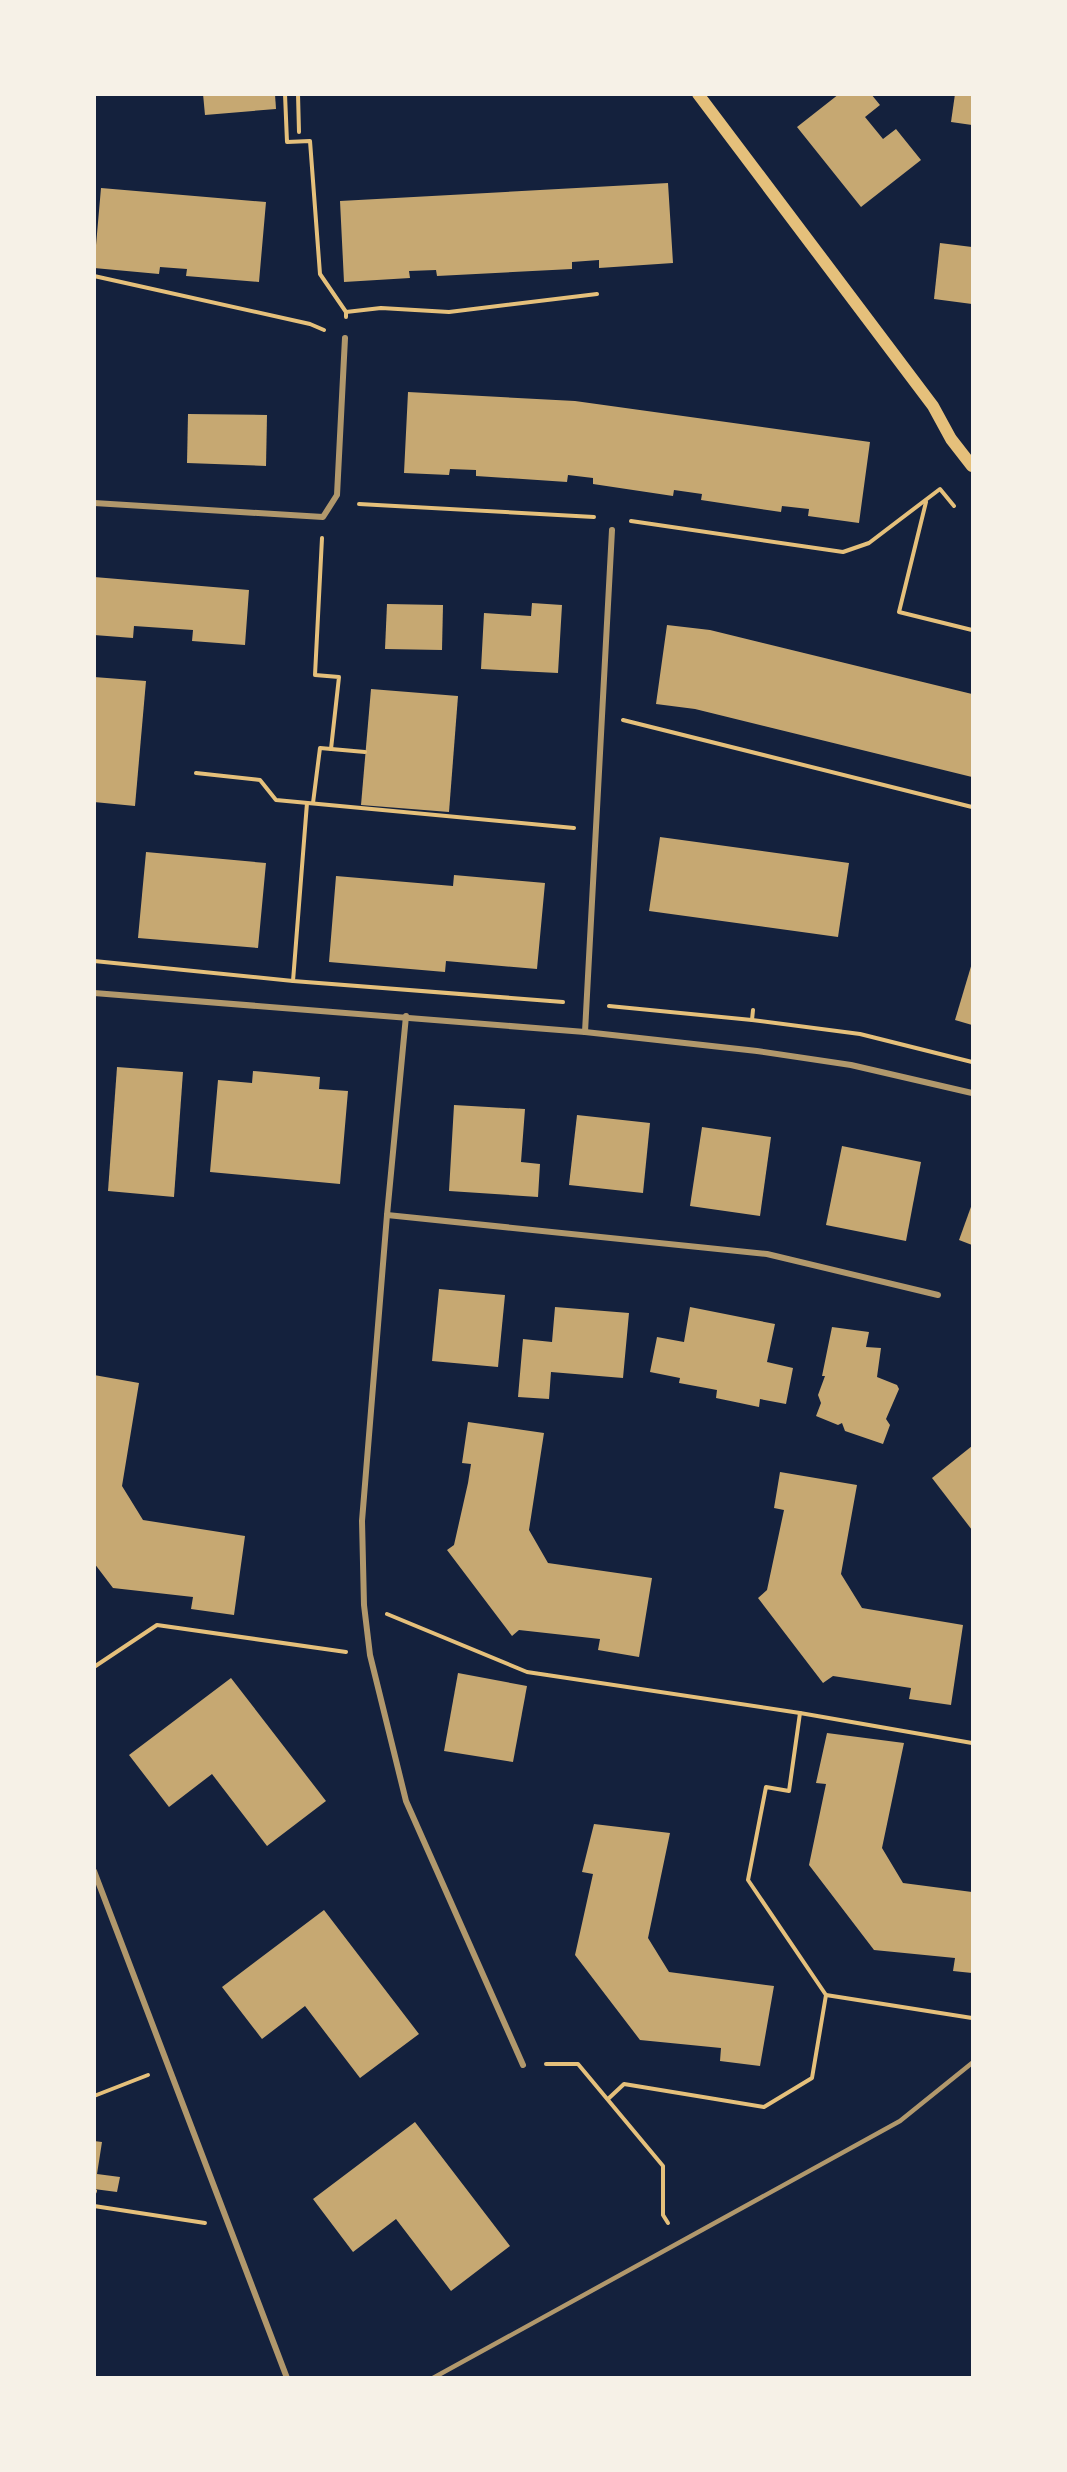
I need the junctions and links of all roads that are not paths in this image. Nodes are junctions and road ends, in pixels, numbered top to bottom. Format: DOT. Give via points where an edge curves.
graph roads {
  1 [pos="698,94"];
  2 [pos="345,338"];
  3 [pos="972,466"];
  4 [pos="94,503"];
  5 [pos="612,530"];
  6 [pos="94,993"];
  7 [pos="406,1016"];
  8 [pos="585,1032"];
  9 [pos="972,1093"];
  10 [pos="387,1215"];
  11 [pos="938,1295"];
  12 [pos="94,1871"];
  13 [pos="972,2063"];
  14 [pos="523,2065"];
  15 [pos="287,2378"];
  16 [pos="433,2378"];
  1 -- 3 [label="main road" via="933,406"];
  2 -- 4 [label="street" via="337,495 323,517"];
  5 -- 8 [label="street"];
  6 -- 7 [label="street"];
  7 -- 8 [label="street"];
  7 -- 10 [label="street"];
  8 -- 9 [label="street" via="851,1065"];
  10 -- 11 [label="street" via="767,1254"];
  10 -- 14 [label="street" via="362,1521 364,1605 370,1655 406,1801"];
  12 -- 15 [label="street"];
  13 -- 16 [label="lane" via="900,2121"];
}
